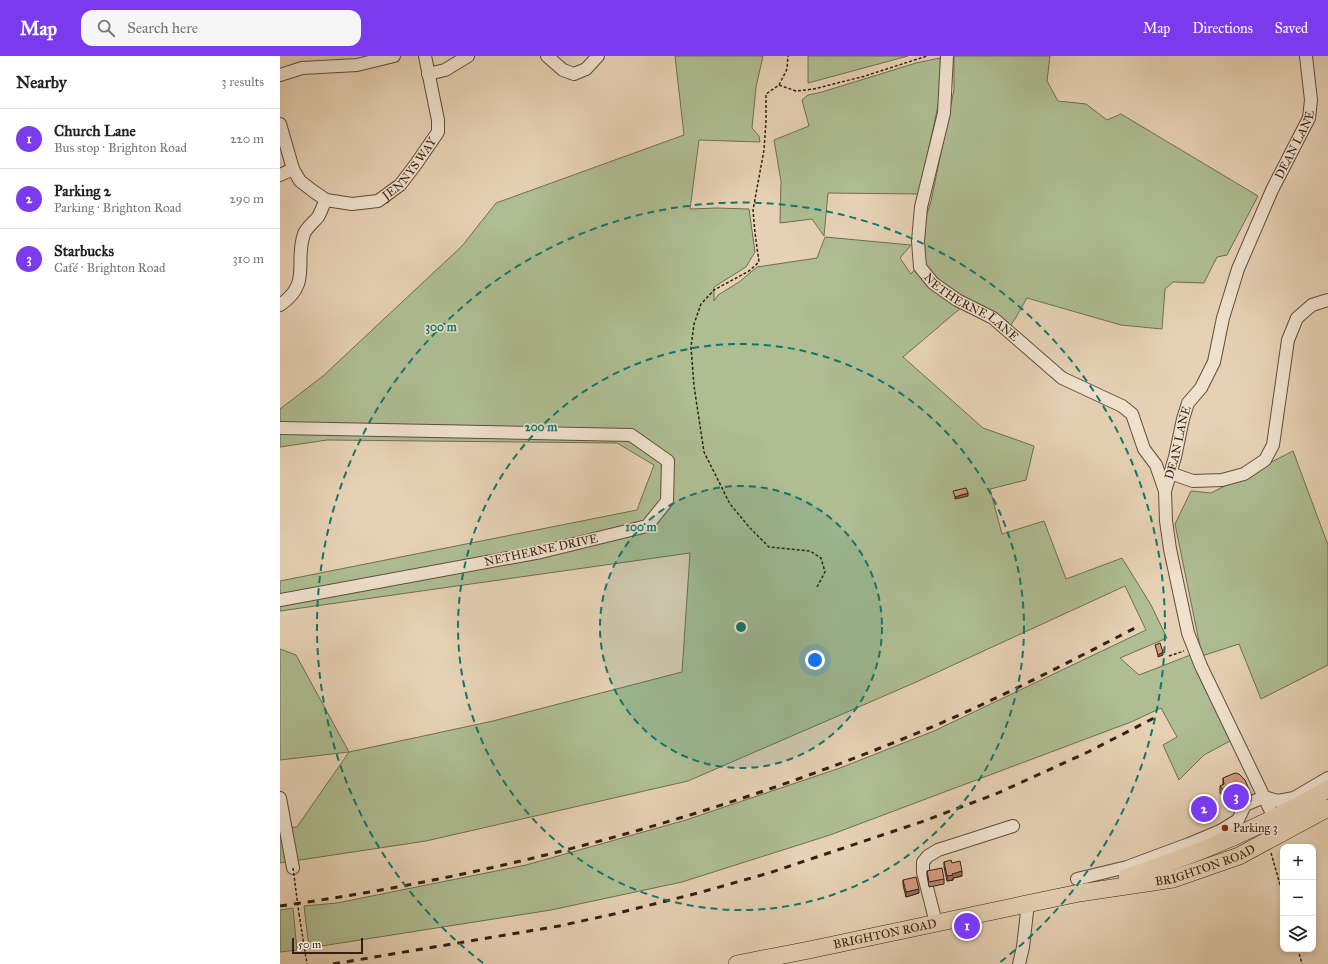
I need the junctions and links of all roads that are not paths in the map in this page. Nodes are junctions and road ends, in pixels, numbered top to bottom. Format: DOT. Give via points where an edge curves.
graph roads {
  1 [pos="394,56"];
  2 [pos="425,56"];
  3 [pos="468,56"];
  4 [pos="547,56"];
  5 [pos="598,56"];
  6 [pos="947,56"];
  7 [pos="1306,56"];
  8 [pos="428,74"];
  9 [pos="280,75"];
  10 [pos="280,124"];
  11 [pos="293,169"];
  12 [pos="280,175"];
  13 [pos="326,200"];
  14 [pos="1328,300"];
  15 [pos="280,305"];
  16 [pos="280,428"];
  17 [pos="1170,473"];
  18 [pos="1165,491"];
  19 [pos="280,600"];
  20 [pos="1328,778"];
  21 [pos="1328,789"];
  22 [pos="1264,797"];
  23 [pos="280,798"];
  24 [pos="1302,799"];
  25 [pos="1328,808"];
  26 [pos="1275,818"];
  27 [pos="1012,826"];
  28 [pos="1274,838"];
  29 [pos="1195,848"];
  30 [pos="293,868"];
  31 [pos="1078,886"];
  32 [pos="1028,903"];
  33 [pos="936,923"];
  34 [pos="737,964"];
  35 [pos="1019,964"];
  1 -- 9 [label="street" via="356,65 302,68"];
  2 -- 8 [label="street, JENNYS WAY"];
  3 -- 8 [label="street" via="446,70"];
  4 -- 5 [label="street" via="563,70 574,74 586,69"];
  6 -- 18 [label="street, NETHERNE LANE" via="944,113 921,207 918,241 920,267 933,283 957,300 993,318 1062,378 1122,406 1132,414 1144,449 1156,465"];
  7 -- 17 [label="street, DEAN LANE" via="1311,100 1309,118 1272,190 1238,269 1223,318 1214,362 1201,388 1188,403"];
  8 -- 13 [label="street, JENNYS WAY" via="442,132 400,185 378,201 352,204"];
  10 -- 11 [label="street, JENNYS WAY"];
  11 -- 12 [label="street"];
  11 -- 13 [label="street, JENNYS WAY" via="300,181"];
  13 -- 15 [label="street" via="319,215 304,233 297,288 288,300"];
  14 -- 17 [label="street" via="1312,305 1297,318 1288,340 1273,445 1265,460 1244,474 1222,480 1193,481"];
  16 -- 19 [label="street, NETHERNE DRIVE" via="631,435 668,461 667,501 647,526 541,552"];
  17 -- 18 [label="street, DEAN LANE"];
  18 -- 22 [label="street, DEAN LANE" via="1170,549 1188,633 1201,666"];
  20 -- 24 [label="street"];
  21 -- 24 [label="highway, BRIGHTON ROAD"];
  22 -- 24 [label="street" via="1278,800"];
  22 -- 26 [label="street, DEAN LANE"];
  22 -- 29 [label="street, BRIGHTON ROAD" via="1245,805 1238,820"];
  23 -- 30 [label="street"];
  24 -- 26 [label="highway, BRIGHTON ROAD"];
  25 -- 28 [label="highway, BRIGHTON ROAD"];
  26 -- 28 [label="street, DEAN LANE"];
  26 -- 29 [label="highway, BRIGHTON ROAD" via="1231,839"];
  27 -- 33 [label="street" via="938,850 922,862"];
  28 -- 31 [label="highway, BRIGHTON ROAD" via="1239,856 1173,878"];
  29 -- 31 [label="highway, BRIGHTON ROAD" via="1167,864"];
  31 -- 32 [label="highway, BRIGHTON ROAD"];
  32 -- 33 [label="highway, BRIGHTON ROAD"];
  32 -- 35 [label="street"];
  33 -- 34 [label="highway, BRIGHTON ROAD"];
}
